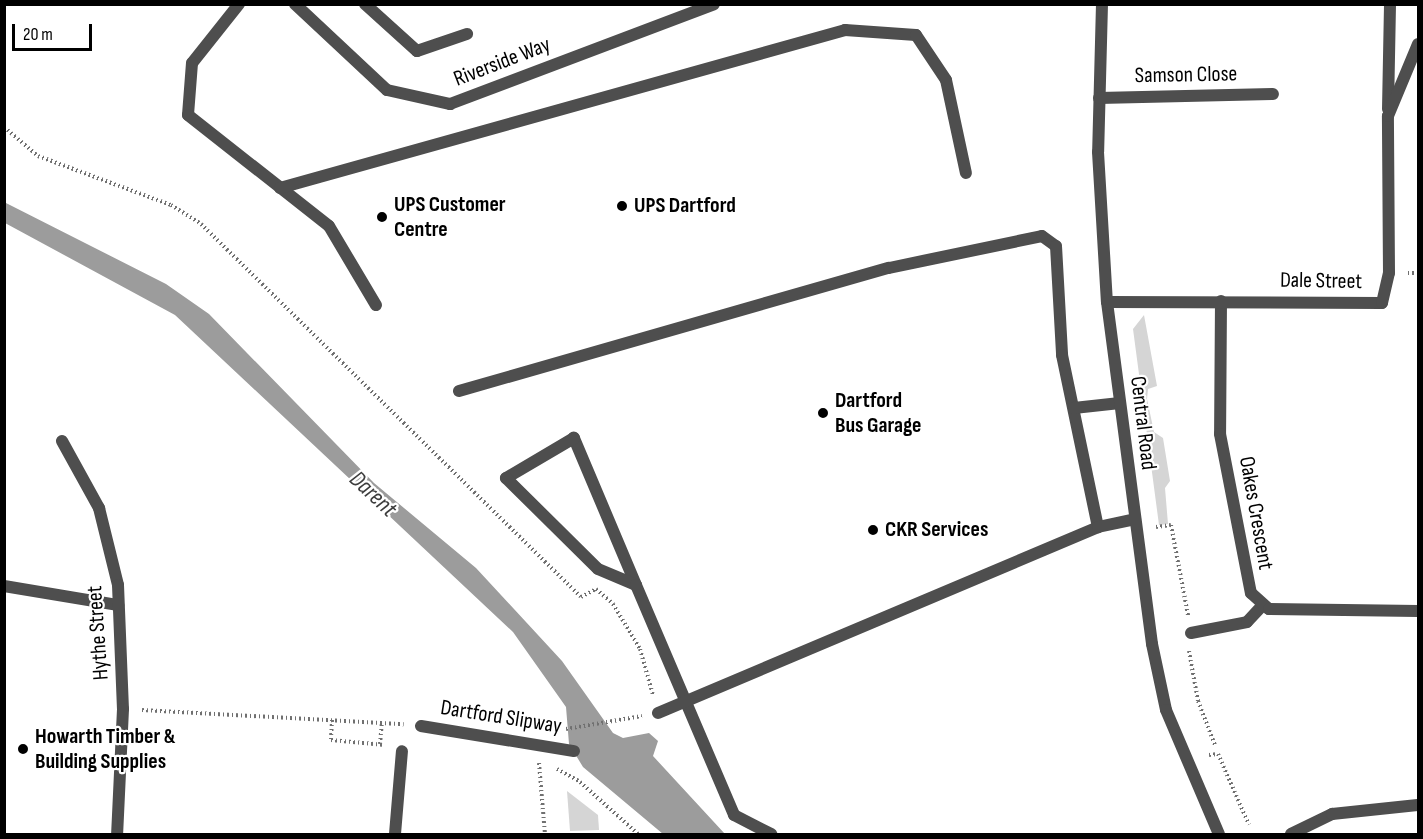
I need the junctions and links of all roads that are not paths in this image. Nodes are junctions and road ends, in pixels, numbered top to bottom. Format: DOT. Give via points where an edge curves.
graph roads {
  1 [pos="239,4"];
  2 [pos="295,4"];
  3 [pos="365,4"];
  4 [pos="714,4"];
  5 [pos="1102,4"];
  6 [pos="1390,4"];
  7 [pos="467,34"];
  8 [pos="1419,44"];
  9 [pos="1273,94"];
  10 [pos="1099,98"];
  11 [pos="1388,116"];
  12 [pos="966,173"];
  13 [pos="280,188"];
  14 [pos="1221,300"];
  15 [pos="1107,302"];
  16 [pos="376,305"];
  17 [pos="459,392"];
  18 [pos="1120,403"];
  19 [pos="1074,408"];
  20 [pos="62,441"];
  21 [pos="1135,519"];
  22 [pos="1098,528"];
  23 [pos="636,585"];
  24 [pos="4,586"];
  25 [pos="118,605"];
  26 [pos="1262,606"];
  27 [pos="1419,611"];
  28 [pos="1191,633"];
  29 [pos="686,700"];
  30 [pos="658,713"];
  31 [pos="421,726"];
  32 [pos="402,751"];
  33 [pos="574,751"];
  34 [pos="1419,805"];
  35 [pos="764,833"];
  36 [pos="117,834"];
  37 [pos="395,834"];
  38 [pos="1219,834"];
  39 [pos="1291,834"];
  1 -- 13 [label="street" via="192,63 188,115"];
  2 -- 4 [label="street, Riverside Way" via="387,90 450,104"];
  3 -- 7 [label="street" via="417,51"];
  5 -- 10 [label="street, Central Road"];
  6 -- 11 [label="street, Dale Street"];
  8 -- 11 [label="street, Dale Street"];
  9 -- 10 [label="street, Samson Close"];
  10 -- 15 [label="street, Central Road"];
  11 -- 14 [label="street, Dale Street" via="1389,273 1383,303"];
  12 -- 13 [label="street" via="946,80 916,35 845,30"];
  13 -- 16 [label="street" via="329,226"];
  14 -- 15 [label="street, Dale Street"];
  14 -- 26 [label="street, Oakes Crescent" via="1220,434 1246,582"];
  15 -- 18 [label="street, Central Road"];
  17 -- 19 [label="street" via="910,262 1042,236 1056,246 1062,355"];
  18 -- 19 [label="street"];
  18 -- 21 [label="street, Central Road"];
  19 -- 22 [label="street"];
  20 -- 25 [label="street, Hythe Street" via="99,508"];
  21 -- 22 [label="street"];
  21 -- 38 [label="street, Central Road" via="1166,710"];
  22 -- 29 [label="street"];
  23 -- 23 [label="street" via="598,569 506,478 574,438"];
  23 -- 29 [label="street"];
  24 -- 25 [label="street"];
  25 -- 36 [label="street, Hythe Street" via="123,709"];
  26 -- 27 [label="street" via="1281,610"];
  26 -- 28 [label="street" via="1246,622"];
  29 -- 30 [label="street"];
  29 -- 35 [label="street" via="734,815"];
  31 -- 33 [label="street, Dartford Slipway"];
  32 -- 37 [label="street"];
  34 -- 39 [label="street" via="1332,814"];
}
